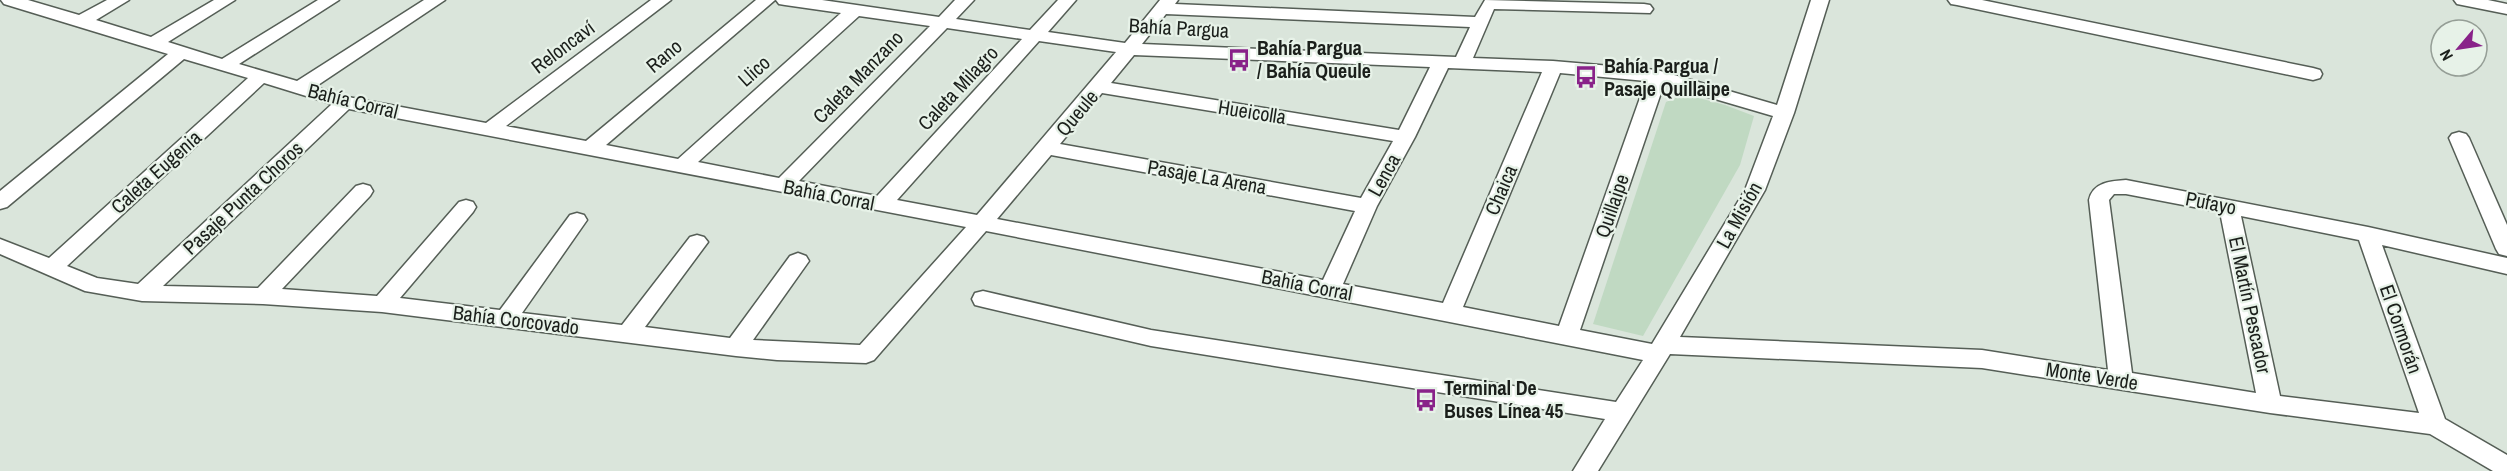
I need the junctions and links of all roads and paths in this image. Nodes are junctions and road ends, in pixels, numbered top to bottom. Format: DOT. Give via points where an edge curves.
graph roads {
  1 [pos="10,0"];
  2 [pos="120,0"];
  3 [pos="226,0"];
  4 [pos="330,0"];
  5 [pos="436,0"];
  6 [pos="662,0"];
  7 [pos="766,0"];
  8 [pos="785,0"];
  9 [pos="965,0"];
  10 [pos="1067,0"];
  11 [pos="1381,0"];
  12 [pos="1820,0"];
  13 [pos="1957,0"];
  14 [pos="2463,0"];
  15 [pos="1491,2"];
  16 [pos="2483,2"];
  17 [pos="1165,4"];
  18 [pos="847,6"];
  19 [pos="1274,7"];
  20 [pos="1644,9"];
  21 [pos="2507,9"];
  22 [pos="1370,18"];
  23 [pos="80,22"];
  24 [pos="944,22"];
  25 [pos="1479,22"];
  26 [pos="1037,36"];
  27 [pos="154,43"];
  28 [pos="1130,49"];
  29 [pos="182,51"];
  30 [pos="1441,63"];
  31 [pos="1462,63"];
  32 [pos="225,65"];
  33 [pos="1552,67"];
  34 [pos="2313,74"];
  35 [pos="261,76"];
  36 [pos="1657,76"];
  37 [pos="1099,87"];
  38 [pos="300,88"];
  39 [pos="345,102"];
  40 [pos="1784,113"];
  41 [pos="490,129"];
  42 [pos="1405,137"];
  43 [pos="2459,138"];
  44 [pos="591,147"];
  45 [pos="1047,148"];
  46 [pos="683,165"];
  47 [pos="783,186"];
  48 [pos="363,191"];
  49 [pos="0,202"];
  50 [pos="881,204"];
  51 [pos="1367,206"];
  52 [pos="466,207"];
  53 [pos="2229,207"];
  54 [pos="2500,219"];
  55 [pos="577,220"];
  56 [pos="982,224"];
  57 [pos="2368,234"];
  58 [pos="697,242"];
  59 [pos="0,246"];
  60 [pos="2507,249"];
  61 [pos="798,261"];
  62 [pos="2507,266"];
  63 [pos="51,268"];
  64 [pos="1330,289"];
  65 [pos="142,293"];
  66 [pos="263,296"];
  67 [pos="983,299"];
  68 [pos="382,304"];
  69 [pos="1450,313"];
  70 [pos="506,318"];
  71 [pos="628,333"];
  72 [pos="1567,336"];
  73 [pos="736,347"];
  74 [pos="1660,350"];
  75 [pos="2121,381"];
  76 [pos="2270,404"];
  77 [pos="1620,412"];
  78 [pos="2435,425"];
  79 [pos="2507,467"];
  80 [pos="1585,471"];
  1 -- 23 [label="street, Bahía Corral"];
  2 -- 23 [label="street"];
  3 -- 27 [label="street"];
  4 -- 32 [label="street"];
  5 -- 38 [label="street"];
  6 -- 41 [label="street, Reloncaví"];
  7 -- 44 [label="street, Rano"];
  8 -- 18 [label="street, Bahía Pargua"];
  9 -- 24 [label="street, Caleta Manzano"];
  10 -- 26 [label="street, Caleta Milagro"];
  11 -- 22 [label="street"];
  12 -- 40 [label="street, La Misión"];
  13 -- 34 [label="street"];
  14 -- 16 [label="street"];
  15 -- 20 [label="street"];
  15 -- 25 [label="street"];
  16 -- 21 [label="street"];
  17 -- 19 [label="street"];
  17 -- 28 [label="street, Queule"];
  18 -- 24 [label="street, Bahía Pargua"];
  18 -- 46 [label="street, Llico"];
  19 -- 22 [label="street"];
  22 -- 25 [label="street"];
  23 -- 27 [label="street, Bahía Corral"];
  24 -- 26 [label="street, Bahía Pargua"];
  24 -- 47 [label="street, Caleta Manzano"];
  25 -- 31 [label="street"];
  26 -- 28 [label="street, Bahía Pargua"];
  26 -- 50 [label="street, Caleta Milagro"];
  27 -- 29 [label="street, Bahía Corral"];
  28 -- 30 [label="street, Bahía Pargua"];
  28 -- 37 [label="street, Queule"];
  29 -- 32 [label="street, Bahía Corral"];
  29 -- 49 [label="street"];
  30 -- 31 [label="street, Bahía Pargua"];
  30 -- 42 [label="street, Lenca"];
  31 -- 33 [label="street, Bahía Pargua"];
  32 -- 35 [label="street, Bahía Corral"];
  33 -- 36 [label="street, Bahía Pargua"];
  33 -- 69 [label="street, Chaica"];
  35 -- 38 [label="street, Bahía Corral"];
  35 -- 63 [label="street, Caleta Eugenia"];
  36 -- 40 [label="street, Bahía Pargua"];
  36 -- 72 [label="street, Quillaipe"];
  37 -- 42 [label="street, Hueicolla"];
  37 -- 45 [label="street, Queule"];
  38 -- 39 [label="street, Bahía Corral"];
  39 -- 41 [label="street, Bahía Corral"];
  39 -- 65 [label="street, Pasaje Punta Choros"];
  40 -- 74 [label="street, La Misión" via="1755,190"];
  41 -- 44 [label="street, Bahía Corral"];
  42 -- 51 [label="street, Lenca"];
  43 -- 54 [label="street"];
  44 -- 46 [label="street, Bahía Corral"];
  45 -- 51 [label="street, Pasaje La Arena"];
  45 -- 56 [label="street, Queule"];
  46 -- 47 [label="street, Bahía Corral"];
  47 -- 50 [label="street, Bahía Corral"];
  48 -- 66 [label="street"];
  50 -- 56 [label="street, Bahía Corral"];
  51 -- 64 [label="street, Lenca"];
  52 -- 68 [label="street"];
  53 -- 57 [label="street, Pufayo"];
  53 -- 75 [label="street, Pufayo" via="2126,186 2109,188 2100,195"];
  53 -- 76 [label="street, El Martín Pescador"];
  54 -- 60 [label="street"];
  55 -- 70 [label="street"];
  56 -- 64 [label="street, Bahía Corral"];
  56 -- 73 [label="street, Bahía Corcovado" via="866,354"];
  57 -- 62 [label="street, Pufayo"];
  57 -- 78 [label="street, El Cormorán"];
  58 -- 71 [label="street"];
  59 -- 63 [label="street, Bahía Corcovado"];
  61 -- 73 [label="street"];
  63 -- 65 [label="street, Bahía Corcovado" via="93,285"];
  64 -- 69 [label="street, Bahía Corral"];
  65 -- 66 [label="street, Bahía Corcovado"];
  66 -- 68 [label="street, Bahía Corcovado"];
  67 -- 77 [label="street" via="1151,338"];
  68 -- 70 [label="street, Bahía Corcovado"];
  69 -- 72 [label="street, Bahía Corral"];
  70 -- 71 [label="street, Bahía Corcovado"];
  71 -- 73 [label="street, Bahía Corcovado"];
  72 -- 74 [label="street, Bahía Corral"];
  74 -- 75 [label="street, Monte Verde" via="1982,359"];
  74 -- 77 [label="street, La Misión"];
  75 -- 76 [label="street, Monte Verde"];
  76 -- 78 [label="street, Monte Verde"];
  77 -- 80 [label="street, La Misión"];
  78 -- 79 [label="street, Monte Verde"];
}
